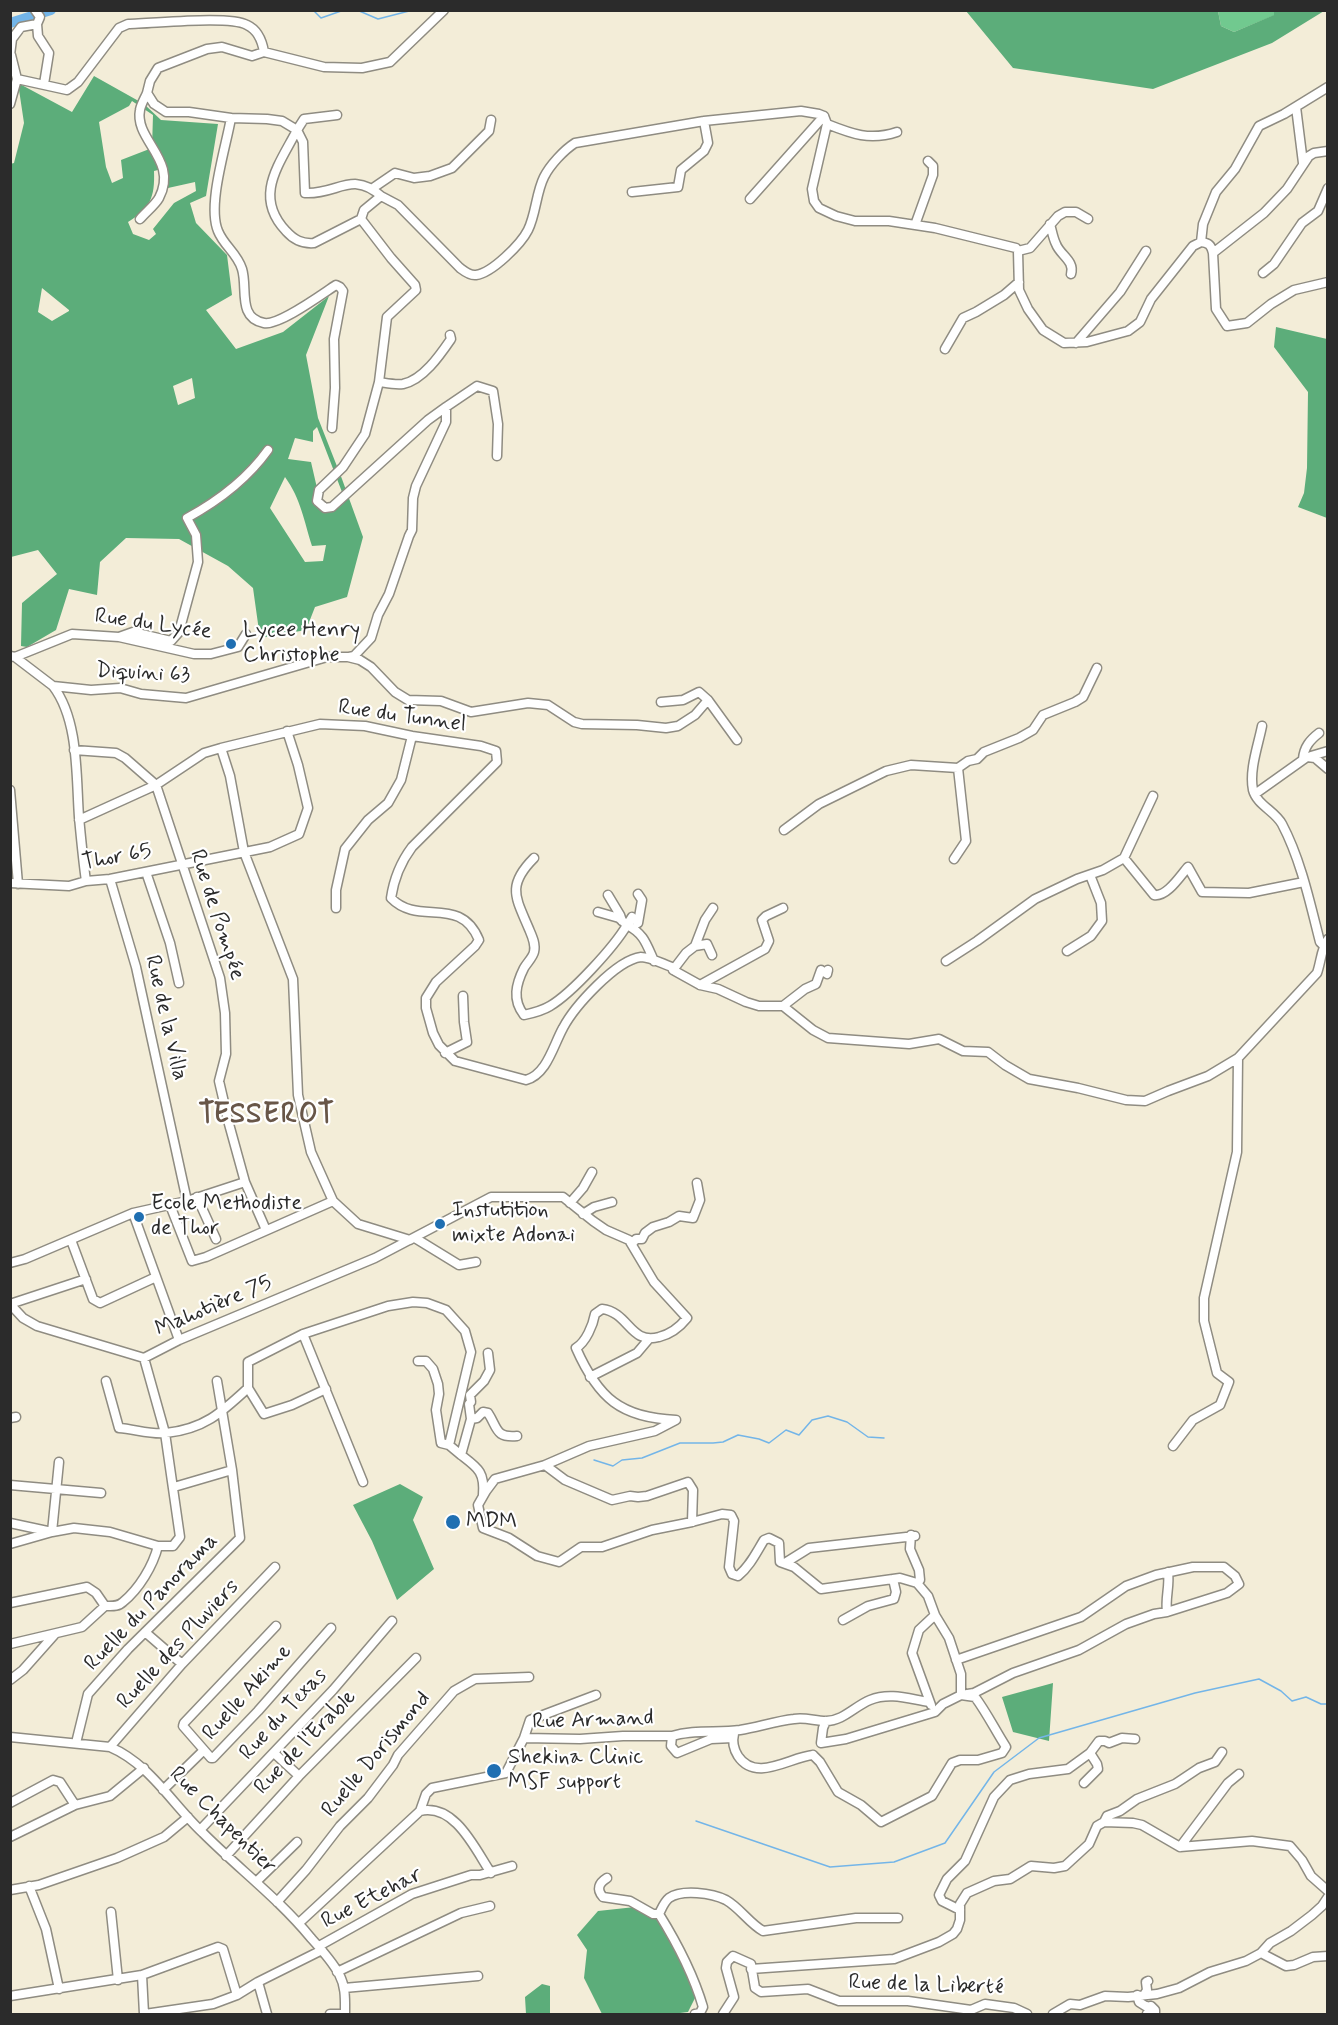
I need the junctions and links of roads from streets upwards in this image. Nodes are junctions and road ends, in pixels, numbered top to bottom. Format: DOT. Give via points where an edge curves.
graph roads {
  1 [pos="444,10"];
  2 [pos="37,17"];
  3 [pos="264,52"];
  4 [pos="11,55"];
  5 [pos="17,79"];
  6 [pos="44,84"];
  7 [pos="1328,87"];
  8 [pos="13,91"];
  9 [pos="147,93"];
  10 [pos="10,104"];
  11 [pos="1296,107"];
  12 [pos="337,115"];
  13 [pos="231,118"];
  14 [pos="491,120"];
  15 [pos="825,120"];
  16 [pos="704,121"];
  17 [pos="297,130"];
  18 [pos="897,132"];
  19 [pos="1328,151"];
  20 [pos="928,161"];
  21 [pos="1303,163"];
  22 [pos="373,188"];
  23 [pos="1328,188"];
  24 [pos="632,192"];
  25 [pos="381,196"];
  26 [pos="750,199"];
  27 [pos="140,219"];
  28 [pos="361,219"];
  29 [pos="1088,219"];
  30 [pos="1050,224"];
  31 [pos="915,225"];
  32 [pos="1201,242"];
  33 [pos="1018,251"];
  34 [pos="1146,251"];
  35 [pos="1213,253"];
  36 [pos="1263,273"];
  37 [pos="1071,274"];
  38 [pos="1019,282"];
  39 [pos="1328,282"];
  40 [pos="450,335"];
  41 [pos="1076,343"];
  42 [pos="945,349"];
  43 [pos="379,382"];
  44 [pos="446,407"];
  45 [pos="332,428"];
  46 [pos="268,450"];
  47 [pos="497,456"];
  48 [pos="246,634"];
  49 [pos="119,637"];
  50 [pos="13,657"];
  51 [pos="348,657"];
  52 [pos="1096,668"];
  53 [pos="53,686"];
  54 [pos="708,700"];
  55 [pos="661,702"];
  56 [pos="1262,726"];
  57 [pos="287,731"];
  58 [pos="1319,733"];
  59 [pos="412,736"];
  60 [pos="736,740"];
  61 [pos="221,748"];
  62 [pos="74,750"];
  63 [pos="1328,751"];
  64 [pos="1307,758"];
  65 [pos="958,768"];
  66 [pos="1328,769"];
  67 [pos="156,785"];
  68 [pos="10,790"];
  69 [pos="1255,794"];
  70 [pos="1153,796"];
  71 [pos="79,820"];
  72 [pos="784,830"];
  73 [pos="244,852"];
  74 [pos="534,858"];
  75 [pos="1124,858"];
  76 [pos="954,860"];
  77 [pos="181,865"];
  78 [pos="146,872"];
  79 [pos="1090,875"];
  80 [pos="110,879"];
  81 [pos="86,881"];
  82 [pos="1304,882"];
  83 [pos="14,883"];
  84 [pos="638,894"];
  85 [pos="608,895"];
  86 [pos="336,908"];
  87 [pos="713,908"];
  88 [pos="783,908"];
  89 [pos="598,912"];
  90 [pos="624,923"];
  91 [pos="639,928"];
  92 [pos="1325,942"];
  93 [pos="695,946"];
  94 [pos="1067,951"];
  95 [pos="712,956"];
  96 [pos="654,961"];
  97 [pos="946,961"];
  98 [pos="673,970"];
  99 [pos="828,970"];
  100 [pos="179,983"];
  101 [pos="700,986"];
  102 [pos="463,996"];
  103 [pos="783,1006"];
  104 [pos="445,1053"];
  105 [pos="1238,1058"];
  106 [pos="591,1172"];
  107 [pos="245,1182"];
  108 [pos="697,1183"];
  109 [pos="197,1197"];
  110 [pos="187,1201"];
  111 [pos="333,1201"];
  112 [pos="612,1202"];
  113 [pos="570,1203"];
  114 [pos="170,1205"];
  115 [pos="133,1213"];
  116 [pos="583,1214"];
  117 [pos="266,1230"];
  118 [pos="216,1239"];
  119 [pos="413,1239"];
  120 [pos="71,1240"];
  121 [pos="632,1244"];
  122 [pos="10,1263"];
  123 [pos="476,1263"];
  124 [pos="156,1277"];
  125 [pos="86,1279"];
  126 [pos="10,1304"];
  127 [pos="303,1334"];
  128 [pos="179,1340"];
  129 [pos="648,1340"];
  130 [pos="488,1353"];
  131 [pos="144,1358"];
  132 [pos="418,1361"];
  133 [pos="590,1377"];
  134 [pos="106,1381"];
  135 [pos="217,1381"];
  136 [pos="248,1388"];
  137 [pos="326,1389"];
  138 [pos="223,1411"];
  139 [pos="471,1419"];
  140 [pos="165,1433"];
  141 [pos="517,1436"];
  142 [pos="449,1445"];
  143 [pos="1173,1446"];
  144 [pos="461,1455"];
  145 [pos="59,1462"];
  146 [pos="545,1465"];
  147 [pos="232,1470"];
  148 [pos="480,1470"];
  149 [pos="495,1479"];
  150 [pos="363,1482"];
  151 [pos="10,1485"];
  152 [pos="174,1487"];
  153 [pos="56,1490"];
  154 [pos="100,1493"];
  155 [pos="482,1499"];
  156 [pos="693,1522"];
  157 [pos="10,1523"];
  158 [pos="52,1532"];
  159 [pos="10,1544"];
  160 [pos="158,1546"];
  161 [pos="785,1563"];
  162 [pos="275,1568"];
  163 [pos="1168,1572"];
  164 [pos="892,1579"];
  165 [pos="917,1583"];
  166 [pos="10,1604"];
  167 [pos="105,1606"];
  168 [pos="1167,1612"];
  169 [pos="935,1616"];
  170 [pos="843,1620"];
  171 [pos="392,1621"];
  172 [pos="276,1626"];
  173 [pos="331,1628"];
  174 [pos="145,1632"];
  175 [pos="55,1634"];
  176 [pos="10,1644"];
  177 [pos="416,1658"];
  178 [pos="956,1660"];
  179 [pos="182,1664"];
  180 [pos="529,1677"];
  181 [pos="10,1680"];
  182 [pos="596,1695"];
  183 [pos="961,1695"];
  184 [pos="929,1702"];
  185 [pos="934,1712"];
  186 [pos="826,1721"];
  187 [pos="734,1734"];
  188 [pos="672,1736"];
  189 [pos="10,1737"];
  190 [pos="524,1738"];
  191 [pos="1135,1739"];
  192 [pos="76,1743"];
  193 [pos="821,1743"];
  194 [pos="110,1747"];
  195 [pos="204,1750"];
  196 [pos="1222,1752"];
  197 [pos="274,1753"];
  198 [pos="1090,1753"];
  199 [pos="813,1755"];
  200 [pos="144,1768"];
  201 [pos="1239,1774"];
  202 [pos="299,1776"];
  203 [pos="1084,1784"];
  204 [pos="163,1790"];
  205 [pos="10,1803"];
  206 [pos="75,1805"];
  207 [pos="420,1811"];
  208 [pos="188,1817"];
  209 [pos="1104,1822"];
  210 [pos="200,1830"];
  211 [pos="10,1837"];
  212 [pos="297,1842"];
  213 [pos="1180,1847"];
  214 [pos="226,1856"];
  215 [pos="512,1866"];
  216 [pos="492,1873"];
  217 [pos="607,1878"];
  218 [pos="256,1881"];
  219 [pos="29,1886"];
  220 [pos="10,1890"];
  221 [pos="1328,1891"];
  222 [pos="1328,1897"];
  223 [pos="277,1902"];
  224 [pos="490,1906"];
  225 [pos="960,1910"];
  226 [pos="111,1912"];
  227 [pos="659,1914"];
  228 [pos="898,1918"];
  229 [pos="299,1923"];
  230 [pos="320,1948"];
  231 [pos="1261,1953"];
  232 [pos="1328,1956"];
  233 [pos="752,1969"];
  234 [pos="337,1972"];
  235 [pos="142,1975"];
  236 [pos="478,1976"];
  237 [pos="118,1980"];
  238 [pos="1148,1981"];
  239 [pos="258,1982"];
  240 [pos="344,1988"];
  241 [pos="59,1989"];
  242 [pos="237,1995"];
  243 [pos="1140,1995"];
  244 [pos="10,1996"];
  245 [pos="145,2014"];
  246 [pos="267,2014"];
  247 [pos="330,2014"];
  248 [pos="345,2014"];
  249 [pos="695,2014"];
  250 [pos="723,2014"];
  251 [pos="1027,2014"];
  252 [pos="1053,2014"];
  253 [pos="1147,2014"];
  1 -- 3 [label="street" via="390,62 362,68 324,67"];
  2 -- 4 [label="street" via="21,27 12,39"];
  2 -- 6 [label="street" via="39,36 49,53"];
  3 -- 6 [label="street" via="261,37 247,24 128,24 119,28 68,90"];
  3 -- 9 [label="street" via="252,56 222,47 207,49 158,68"];
  4 -- 5 [label="street"];
  5 -- 6 [label="street"];
  5 -- 8 [label="street"];
  7 -- 11 [label="street"];
  8 -- 10 [label="street"];
  9 -- 13 [label="street" via="166,112"];
  9 -- 27 [label="street" via="140,118 145,135 159,155 164,179 159,198"];
  11 -- 21 [label="street"];
  11 -- 32 [label="street" via="1256,131 1235,169 1216,192 1203,224"];
  12 -- 17 [label="street" via="304,119"];
  13 -- 17 [label="street" via="282,121"];
  13 -- 45 [label="street" via="214,197 217,229 243,270 249,315 267,324 279,321 336,285 343,291 334,339"];
  14 -- 22 [label="street" via="489,131 452,168 414,178 395,173"];
  15 -- 16 [label="street" via="819,114 801,111"];
  15 -- 18 [label="street" via="857,135 884,136"];
  15 -- 26 [label="street"];
  15 -- 31 [label="street" via="812,189 819,208 855,221"];
  16 -- 24 [label="street" via="708,143 681,170 678,187"];
  16 -- 25 [label="street" via="569,146 544,176 528,230 498,264 476,275 460,268 398,205"];
  17 -- 22 [label="street" via="303,142 305,193 359,183"];
  17 -- 28 [label="street" via="270,188 269,200 277,220 295,239 306,244"];
  19 -- 21 [label="street" via="1314,153"];
  20 -- 31 [label="street" via="933,166 933,175"];
  21 -- 35 [label="street" via="1287,189 1264,213"];
  22 -- 25 [label="street"];
  23 -- 36 [label="street" via="1318,211 1302,223 1274,264"];
  25 -- 28 [label="street" via="364,210"];
  28 -- 43 [label="street" via="416,288 387,317"];
  29 -- 30 [label="street" via="1071,211"];
  30 -- 33 [label="street" via="1030,248"];
  30 -- 37 [label="street" via="1056,245 1071,265"];
  31 -- 33 [label="street" via="1012,246"];
  32 -- 35 [label="street" via="1208,243"];
  32 -- 41 [label="street" via="1193,246 1151,299 1140,321 1128,331"];
  33 -- 38 [label="street"];
  34 -- 41 [label="street" via="1120,292"];
  35 -- 39 [label="street" via="1216,309 1227,326 1246,323 1294,290"];
  38 -- 41 [label="street" via="1028,309 1043,330 1064,343"];
  38 -- 42 [label="street" via="963,318"];
  40 -- 43 [label="street" via="439,356 417,377 402,384"];
  43 -- 44 [label="street" via="362,440 343,467 319,489 317,501 325,508 332,507"];
  44 -- 47 [label="street" via="477,386 493,391"];
  44 -- 51 [label="street" via="446,422 416,486 412,530 389,594 371,638 354,656"];
  46 -- 49 [label="street" via="253,470 208,507 187,518 196,535 198,562 179,632 171,641 133,632"];
  48 -- 49 [label="street, Rue du Lycée" via="238,647 211,654 194,654"];
  49 -- 50 [label="street, Rue du Lycée" via="72,634"];
  50 -- 53 [label="street"];
  51 -- 53 [label="street, Diquini 63" via="327,657 186,698 120,688"];
  51 -- 54 [label="street" via="371,667 408,700 441,701 471,712 528,703 548,705 578,723 666,728 687,722"];
  52 -- 65 [label="street" via="1083,697 1043,715 1033,730"];
  53 -- 62 [label="street" via="67,711"];
  54 -- 55 [label="street" via="697,692 683,700"];
  54 -- 60 [label="street"];
  56 -- 69 [label="street" via="1255,760"];
  57 -- 59 [label="street, Rue du Tunnel" via="340,723"];
  57 -- 61 [label="street, Rue du Tunnel"];
  57 -- 73 [label="street, Thor 65" via="308,808 299,834"];
  58 -- 64 [label="street" via="1308,743 1304,752"];
  59 -- 86 [label="street" via="400,780 388,803 368,820 345,849"];
  59 -- 104 [label="street, Rue du Tunnel" via="496,751 497,762 412,847 393,884 391,898 399,906 453,914 474,928 479,940 436,982 426,998 433,1033"];
  61 -- 67 [label="street, Rue du Tunnel" via="204,753"];
  61 -- 73 [label="street"];
  62 -- 67 [label="street" via="116,753"];
  62 -- 71 [label="street"];
  63 -- 64 [label="street"];
  64 -- 66 [label="street"];
  64 -- 69 [label="street"];
  65 -- 72 [label="street" via="911,765 886,771 819,804"];
  65 -- 76 [label="street" via="966,841"];
  67 -- 71 [label="street, Rue du Tunnel"];
  67 -- 77 [label="street, Rue de Pompée"];
  68 -- 83 [label="street"];
  69 -- 82 [label="street" via="1283,824"];
  70 -- 75 [label="street"];
  71 -- 81 [label="street"];
  73 -- 77 [label="street, Thor 65"];
  73 -- 111 [label="street" via="293,979 298,1095 311,1152"];
  74 -- 90 [label="street" via="523,869 517,885 516,902 534,945 516,991 517,1005 524,1015 549,1007 567,994 593,967"];
  75 -- 79 [label="street"];
  75 -- 82 [label="street" via="1157,896 1164,894 1188,867 1202,892 1250,893"];
  77 -- 78 [label="street, Thor 65"];
  77 -- 107 [label="street, Rue de Pompée" via="220,978 226,1054 219,1081"];
  78 -- 80 [label="street, Thor 65"];
  78 -- 100 [label="street"];
  79 -- 94 [label="street" via="1101,903 1102,921 1091,936"];
  79 -- 97 [label="street" via="1035,899"];
  80 -- 81 [label="street, Thor 65"];
  80 -- 110 [label="street, Rue de la Villa" via="135,967"];
  81 -- 83 [label="street, Thor 65" via="69,886"];
  82 -- 92 [label="street" via="1320,942"];
  84 -- 91 [label="street" via="642,900"];
  85 -- 90 [label="street"];
  87 -- 93 [label="street"];
  88 -- 101 [label="street" via="762,920 770,941 765,949"];
  89 -- 90 [label="street"];
  90 -- 91 [label="street"];
  91 -- 96 [label="street"];
  92 -- 105 [label="street" via="1317,973"];
  93 -- 95 [label="street" via="707,944"];
  93 -- 98 [label="street"];
  96 -- 98 [label="street"];
  96 -- 104 [label="street" via="636,958 604,978 564,1024 535,1077 526,1080 466,1064"];
  98 -- 101 [label="street"];
  99 -- 103 [label="street" via="827,974 821,970 816,984"];
  101 -- 103 [label="street" via="759,1006"];
  102 -- 104 [label="street" via="467,1042"];
  103 -- 105 [label="street" via="828,1038 909,1044 939,1039 963,1052 988,1052 1029,1079 1126,1100 1145,1101 1208,1076"];
  105 -- 143 [label="street" via="1237,1152 1204,1298 1204,1321 1218,1373 1229,1383 1220,1405 1193,1420"];
  106 -- 113 [label="street"];
  107 -- 109 [label="street"];
  107 -- 117 [label="street, Rue de Pompée"];
  108 -- 121 [label="street" via="700,1200 693,1218 679,1216 653,1227"];
  109 -- 110 [label="street"];
  109 -- 118 [label="street"];
  110 -- 114 [label="street"];
  111 -- 117 [label="street"];
  111 -- 119 [label="street" via="358,1224"];
  112 -- 116 [label="street"];
  113 -- 116 [label="street, Mahotière 75"];
  113 -- 119 [label="street, Mahotière 75" via="563,1197 491,1197"];
  114 -- 115 [label="street"];
  114 -- 117 [label="street" via="192,1261"];
  115 -- 120 [label="street"];
  115 -- 124 [label="street"];
  116 -- 121 [label="street, Mahotière 75"];
  119 -- 123 [label="street" via="459,1265"];
  119 -- 128 [label="street, Mahotière 75"];
  120 -- 122 [label="street"];
  120 -- 125 [label="street"];
  121 -- 129 [label="street" via="654,1282 687,1318 669,1335"];
  124 -- 125 [label="street" via="100,1302 93,1299"];
  124 -- 128 [label="street"];
  125 -- 126 [label="street"];
  126 -- 131 [label="street" via="37,1326"];
  127 -- 136 [label="street" via="248,1362"];
  127 -- 137 [label="street"];
  127 -- 142 [label="street" via="388,1306 414,1302 446,1310 465,1330 471,1352"];
  128 -- 131 [label="street, Mahotière 75"];
  129 -- 133 [label="street" via="637,1353"];
  129 -- 133 [label="street" via="638,1336 617,1314 602,1309 582,1345 576,1348"];
  130 -- 139 [label="street" via="490,1370 470,1395"];
  131 -- 140 [label="street, Mahotière 75"];
  132 -- 142 [label="street" via="426,1361 433,1370 438,1384 436,1410 441,1443"];
  133 -- 146 [label="street" via="615,1404 639,1415 676,1420 655,1431 589,1446"];
  134 -- 140 [label="street" via="119,1428"];
  135 -- 138 [label="street, Ruelle du Panorama"];
  136 -- 137 [label="street" via="264,1414"];
  136 -- 138 [label="street"];
  137 -- 150 [label="street"];
  138 -- 140 [label="street" via="203,1424"];
  138 -- 147 [label="street, Ruelle du Panorama"];
  139 -- 141 [label="street" via="488,1413 499,1433"];
  139 -- 144 [label="street"];
  140 -- 152 [label="street, Mahotière 75"];
  142 -- 144 [label="street"];
  144 -- 148 [label="street"];
  145 -- 153 [label="street"];
  146 -- 149 [label="street"];
  146 -- 156 [label="street" via="565,1480 612,1500 647,1496 688,1482 693,1490"];
  147 -- 152 [label="street"];
  147 -- 174 [label="street, Ruelle du Panorama" via="240,1538"];
  148 -- 149 [label="street"];
  148 -- 155 [label="street" via="484,1483"];
  149 -- 155 [label="street"];
  151 -- 153 [label="street"];
  152 -- 160 [label="street, Mahotière 75" via="180,1537 172,1546"];
  153 -- 154 [label="street"];
  153 -- 158 [label="street"];
  155 -- 156 [label="street" via="478,1505 483,1528 509,1538 537,1556 559,1562 581,1547 602,1547 652,1530"];
  156 -- 161 [label="street" via="731,1515 732,1575 743,1572 764,1540 770,1538 779,1543 778,1560"];
  157 -- 158 [label="street"];
  158 -- 159 [label="street"];
  158 -- 160 [label="street" via="74,1528 110,1532"];
  160 -- 167 [label="street" via="146,1575 122,1603"];
  161 -- 164 [label="street" via="821,1589"];
  161 -- 165 [label="street" via="809,1548 913,1535 910,1549 919,1570"];
  162 -- 179 [label="street, Ruelle des Pluviers"];
  163 -- 168 [label="street"];
  163 -- 168 [label="street" via="1224,1567 1239,1584 1227,1593"];
  163 -- 178 [label="street" via="1126,1586 1081,1617"];
  164 -- 165 [label="street"];
  164 -- 170 [label="street" via="894,1599 868,1606"];
  165 -- 169 [label="street" via="928,1596"];
  166 -- 167 [label="street" via="87,1587"];
  167 -- 175 [label="street" via="82,1627"];
  168 -- 183 [label="street" via="1126,1624 1079,1650 1013,1673 974,1694"];
  169 -- 178 [label="street" via="949,1638"];
  169 -- 184 [label="street" via="919,1630 912,1653"];
  171 -- 197 [label="street, Rue du Texas"];
  172 -- 195 [label="street" via="184,1723"];
  173 -- 195 [label="street, Ruelle Akime" via="213,1758"];
  174 -- 179 [label="street"];
  174 -- 192 [label="street, Ruelle du Panorama" via="88,1694"];
  175 -- 176 [label="street"];
  175 -- 181 [label="street"];
  177 -- 202 [label="street, Rue de l'Erable"];
  178 -- 183 [label="street"];
  179 -- 194 [label="street, Ruelle des Pluviers"];
  180 -- 223 [label="street, Ruelle Dorismond" via="476,1679 454,1691"];
  182 -- 190 [label="street" via="530,1720"];
  183 -- 185 [label="street"];
  183 -- 199 [label="street" via="975,1697 1006,1747 1002,1753 952,1764 932,1796 881,1822 838,1792"];
  184 -- 185 [label="street"];
  184 -- 186 [label="street" via="897,1695 872,1699 848,1714"];
  185 -- 193 [label="street"];
  186 -- 187 [label="street" via="794,1719"];
  186 -- 193 [label="street"];
  187 -- 188 [label="street" via="686,1732"];
  187 -- 188 [label="street, Rue Armand" via="677,1753 671,1746"];
  187 -- 199 [label="street" via="733,1744 740,1759 758,1768"];
  188 -- 190 [label="street, Rue Armand"];
  189 -- 192 [label="street, Rue Chapentier"];
  190 -- 207 [label="street, Rue Armand" via="506,1773 432,1788"];
  191 -- 198 [label="street" via="1099,1741"];
  192 -- 194 [label="street, Rue Chapentier"];
  193 -- 199 [label="street"];
  194 -- 200 [label="street, Rue Chapentier"];
  195 -- 204 [label="street, Ruelle Akime"];
  196 -- 209 [label="street" via="1215,1762 1107,1815"];
  197 -- 202 [label="street"];
  197 -- 210 [label="street, Rue du Texas"];
  198 -- 203 [label="street" via="1098,1769"];
  198 -- 225 [label="street" via="1068,1769 1010,1780 994,1797 965,1861 947,1879 939,1895 942,1901"];
  200 -- 204 [label="street, Rue Chapentier"];
  200 -- 206 [label="street" via="110,1796"];
  201 -- 213 [label="street"];
  202 -- 214 [label="street, Rue de l'Erable"];
  204 -- 208 [label="street, Rue Chapentier"];
  205 -- 206 [label="street" via="57,1780"];
  206 -- 211 [label="street"];
  207 -- 216 [label="street" via="438,1811 459,1825"];
  207 -- 229 [label="street, Rue Armand"];
  208 -- 210 [label="street, Rue Chapentier"];
  208 -- 219 [label="street" via="164,1837 117,1858"];
  209 -- 213 [label="street" via="1143,1825"];
  209 -- 225 [label="street" via="1096,1826 1089,1844 1065,1866 1031,1866 1010,1879 994,1881 967,1893"];
  210 -- 214 [label="street, Rue Chapentier"];
  212 -- 218 [label="street"];
  213 -- 221 [label="street" via="1252,1841 1288,1845"];
  214 -- 218 [label="street, Rue Chapentier"];
  215 -- 216 [label="street, Rue Etehar"];
  216 -- 230 [label="street, Rue Etehar" via="471,1875 411,1894"];
  217 -- 227 [label="street" via="598,1888 603,1897 630,1901"];
  218 -- 223 [label="street, Rue Chapentier"];
  219 -- 220 [label="street"];
  219 -- 241 [label="street" via="46,1929"];
  222 -- 231 [label="street" via="1312,1915"];
  223 -- 229 [label="street, Rue Chapentier"];
  224 -- 234 [label="street" via="461,1913"];
  225 -- 233 [label="street" via="953,1934 894,1959"];
  226 -- 237 [label="street"];
  227 -- 228 [label="street" via="669,1898 697,1894 727,1901 763,1931 856,1918"];
  227 -- 249 [label="street" via="687,1964 702,2007"];
  229 -- 230 [label="street, Rue Chapentier"];
  230 -- 234 [label="street, Rue Chapentier"];
  230 -- 239 [label="street, Rue Etehar"];
  231 -- 232 [label="street" via="1286,1966"];
  231 -- 243 [label="street" via="1179,1988"];
  233 -- 250 [label="street" via="751,1964 737,1957 727,1962 734,1997"];
  233 -- 251 [label="street, Rue de la Liberté" via="756,1988 761,1992 808,1989 839,2001 908,2001 971,2010 985,2004"];
  234 -- 240 [label="street, Rue Chapentier"];
  235 -- 237 [label="street"];
  235 -- 242 [label="street" via="218,1947 223,1949"];
  235 -- 245 [label="street"];
  236 -- 240 [label="street"];
  237 -- 241 [label="street"];
  238 -- 243 [label="street"];
  239 -- 242 [label="street, Rue Etehar"];
  239 -- 246 [label="street"];
  240 -- 248 [label="street, Rue Chapentier"];
  241 -- 244 [label="street"];
  242 -- 245 [label="street, Rue Etehar" via="213,2004"];
  243 -- 252 [label="street" via="1105,1996 1080,2005 1070,2004"];
  243 -- 253 [label="street" via="1139,2001 1155,2010"];
  247 -- 248 [label="street"];
}
